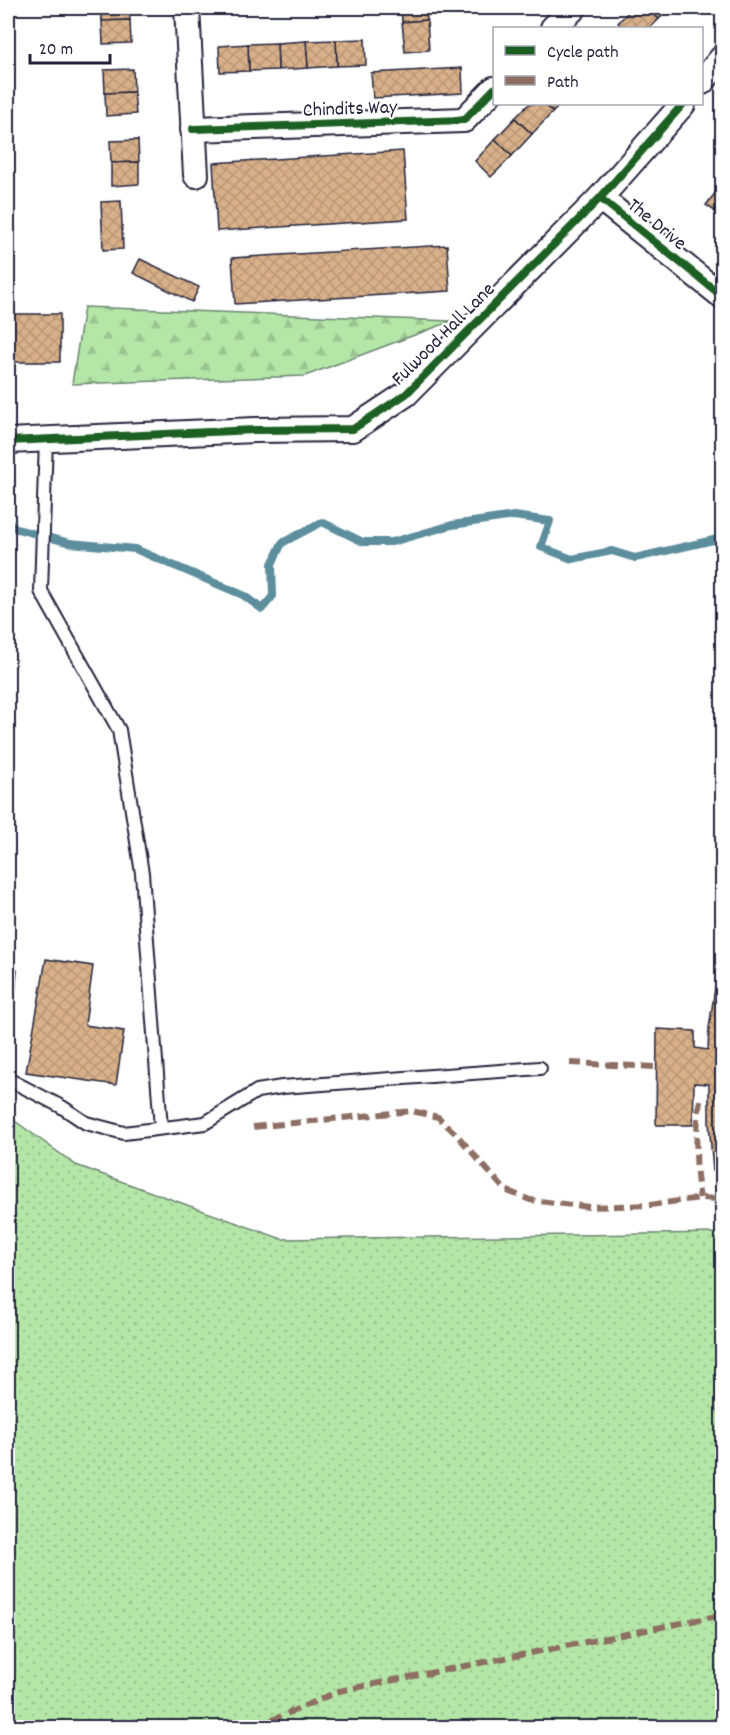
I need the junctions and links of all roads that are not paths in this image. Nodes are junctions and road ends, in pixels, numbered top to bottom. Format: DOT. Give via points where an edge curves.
graph roads {
  1 [pos="188,8"];
  2 [pos="574,8"];
  3 [pos="554,27"];
  4 [pos="723,58"];
  5 [pos="703,81"];
  6 [pos="493,90"];
  7 [pos="682,105"];
  8 [pos="194,129"];
  9 [pos="196,176"];
  10 [pos="600,198"];
  11 [pos="723,296"];
  12 [pos="46,439"];
  13 [pos="8,441"];
  14 [pos="540,1068"];
  15 [pos="8,1078"];
  16 [pos="161,1128"];
  1 -- 8 [label="street"];
  2 -- 3 [label="street"];
  4 -- 5 [label="street"];
  6 -- 8 [label="street, Chindits Way" via="464,120"];
  7 -- 10 [label="street, Fulwood Hall Lane"];
  8 -- 9 [label="street"];
  10 -- 11 [label="street, The Drive"];
  10 -- 12 [label="street, Fulwood Hall Lane" via="406,394 353,429"];
  12 -- 13 [label="street, Fulwood Hall Lane"];
  12 -- 16 [label="lane" via="41,591 119,730 142,873"];
  14 -- 16 [label="lane" via="282,1087 257,1091 205,1123"];
  15 -- 16 [label="lane" via="86,1123 124,1132"];
}
